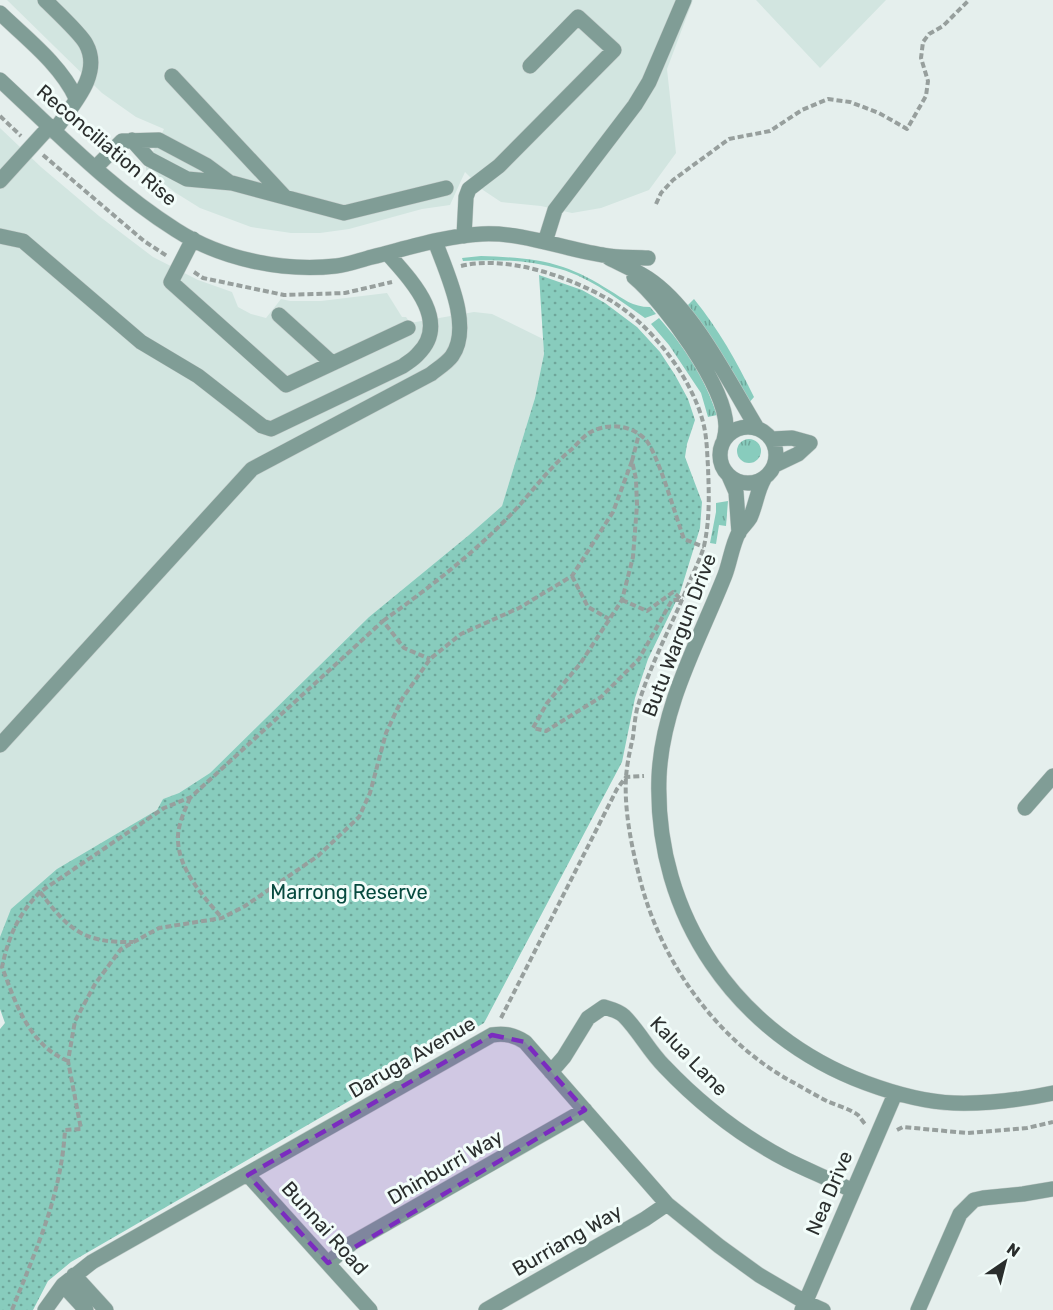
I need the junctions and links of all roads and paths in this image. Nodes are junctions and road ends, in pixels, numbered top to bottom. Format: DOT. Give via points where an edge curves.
graph roads {
  1 [pos="45,0"];
  2 [pos="684,0"];
  3 [pos="969,0"];
  4 [pos="0,13"];
  5 [pos="530,66"];
  6 [pos="172,76"];
  7 [pos="0,80"];
  8 [pos="76,98"];
  9 [pos="0,116"];
  10 [pos="52,128"];
  11 [pos="132,140"];
  12 [pos="32,146"];
  13 [pos="95,168"];
  14 [pos="0,181"];
  15 [pos="232,183"];
  16 [pos="446,188"];
  17 [pos="285,197"];
  18 [pos="656,204"];
  19 [pos="0,236"];
  20 [pos="464,236"];
  21 [pos="192,239"];
  22 [pos="435,241"];
  23 [pos="545,242"];
  24 [pos="387,253"];
  25 [pos="603,256"];
  26 [pos="648,258"];
  27 [pos="180,264"];
  28 [pos="446,269"];
  29 [pos="409,278"];
  30 [pos="279,315"];
  31 [pos="408,328"];
  32 [pos="332,363"];
  33 [pos="757,428"];
  34 [pos="639,434"];
  35 [pos="772,438"];
  36 [pos="724,440"];
  37 [pos="632,461"];
  38 [pos="775,465"];
  39 [pos="729,476"];
  40 [pos="764,479"];
  41 [pos="739,533"];
  42 [pos="704,547"];
  43 [pos="572,576"];
  44 [pos="622,600"];
  45 [pos="683,600"];
  46 [pos="609,619"];
  47 [pos="383,621"];
  48 [pos="430,659"];
  49 [pos="0,745"];
  50 [pos="638,776"];
  51 [pos="1053,776"];
  52 [pos="626,777"];
  53 [pos="190,797"];
  54 [pos="1024,808"];
  55 [pos="40,892"];
  56 [pos="222,918"];
  57 [pos="134,942"];
  58 [pos="492,1035"];
  59 [pos="68,1061"];
  60 [pos="550,1072"];
  61 [pos="1053,1093"];
  62 [pos="895,1094"];
  63 [pos="585,1110"];
  64 [pos="1053,1122"];
  65 [pos="879,1130"];
  66 [pos="248,1175"];
  67 [pos="1053,1189"];
  68 [pos="853,1191"];
  69 [pos="667,1204"];
  70 [pos="328,1263"];
  71 [pos="69,1280"];
  72 [pos="803,1306"];
  73 [pos="12,1310"];
  74 [pos="45,1310"];
  75 [pos="86,1310"];
  76 [pos="106,1310"];
  77 [pos="370,1310"];
  78 [pos="486,1310"];
  79 [pos="823,1310"];
  80 [pos="918,1310"];
  1 -- 8 [label="street" via="86,44 92,65"];
  2 -- 23 [label="street" via="649,82 555,210"];
  3 -- 18 [label="path" via="923,42 926,96 907,129 879,113 828,99 770,131 729,139 673,180"];
  4 -- 8 [label="street" via="51,62 70,84"];
  5 -- 20 [label="street" via="578,16 614,50 499,166 469,189"];
  6 -- 17 [label="street"];
  7 -- 10 [label="street, Reconciliation Rise"];
  8 -- 10 [label="street"];
  9 -- 12 [label="path"];
  10 -- 12 [label="street"];
  10 -- 13 [label="street, Reconciliation Rise"];
  11 -- 13 [label="street" via="122,141"];
  11 -- 15 [label="street" via="159,140"];
  11 -- 15 [label="street" via="149,159 188,179"];
  12 -- 14 [label="street"];
  12 -- 27 [label="path" via="144,241"];
  13 -- 21 [label="street, Reconciliation Rise"];
  15 -- 17 [label="street"];
  16 -- 17 [label="street" via="344,213"];
  19 -- 29 [label="street" via="23,240 141,342 198,376 262,426 272,429 403,366 419,354 429,338 430,320 420,291"];
  20 -- 22 [label="street, Reconciliation Rise"];
  20 -- 23 [label="street, Reconciliation Rise" via="484,234"];
  21 -- 24 [label="street, Reconciliation Rise" via="222,253 301,268 338,266"];
  21 -- 27 [label="street"];
  22 -- 24 [label="street, Reconciliation Rise"];
  22 -- 28 [label="street"];
  23 -- 25 [label="street, Reconciliation Rise"];
  24 -- 29 [label="street"];
  25 -- 26 [label="street, Reconciliation Rise"];
  25 -- 33 [label="street" via="655,283 678,306 701,335"];
  25 -- 36 [label="street, Butu Wargun Drive" via="637,279 688,341 715,388 726,427"];
  27 -- 29 [label="path" via="203,278 284,295 345,292"];
  27 -- 32 [label="street" via="171,282 286,385"];
  28 -- 42 [label="path" via="496,264 555,274 585,286 643,324 673,361 693,394 703,421 711,499"];
  28 -- 49 [label="street" via="460,315 460,335 452,356 431,374 252,469"];
  30 -- 32 [label="street"];
  31 -- 32 [label="street"];
  33 -- 35 [label="street"];
  33 -- 36 [label="street" via="738,428"];
  34 -- 37 [label="path"];
  34 -- 42 [label="path" via="652,446 684,539"];
  34 -- 47 [label="path" via="620,426 589,434 551,467 473,551"];
  35 -- 38 [label="street"];
  35 -- 38 [label="street" via="810,443"];
  36 -- 39 [label="street, Butu Wargun Drive" via="720,459"];
  37 -- 43 [label="path" via="613,512"];
  37 -- 44 [label="path" via="636,479 633,557"];
  38 -- 40 [label="street, Butu Wargun Drive"];
  39 -- 40 [label="street" via="746,483"];
  39 -- 41 [label="street, Butu Wargun Drive" via="736,492"];
  40 -- 41 [label="street, Butu Wargun Drive" via="750,518"];
  41 -- 62 [label="street, Butu Wargun Drive" via="686,664 664,735 659,778 662,840 672,883 686,920 710,962 729,989 772,1031 813,1059"];
  42 -- 45 [label="path"];
  43 -- 46 [label="path" via="588,607"];
  43 -- 48 [label="path" via="519,608 461,634"];
  44 -- 45 [label="path" via="647,611 673,592"];
  44 -- 46 [label="path"];
  45 -- 46 [label="path" via="672,600 639,659 601,697 546,731 533,728"];
  45 -- 52 [label="path" via="658,651 637,710"];
  47 -- 48 [label="path" via="404,648"];
  47 -- 53 [label="path"];
  48 -- 56 [label="path" via="402,699 386,733 370,793 358,817 318,856"];
  50 -- 52 [label="path"];
  51 -- 54 [label="street"];
  52 -- 58 [label="path"];
  52 -- 65 [label="path" via="629,831 653,923 700,1003 729,1035 780,1075"];
  53 -- 55 [label="path" via="164,808"];
  53 -- 56 [label="path" via="178,837 180,852 199,891"];
  55 -- 57 [label="path" via="75,930 112,943"];
  55 -- 59 [label="path" via="14,927 2,966 31,1033 54,1055"];
  56 -- 57 [label="path" via="159,928"];
  57 -- 59 [label="path" via="121,949 95,984 75,1021"];
  58 -- 60 [label="street, Daruga Avenue" via="502,1033 525,1041"];
  58 -- 66 [label="street, Daruga Avenue"];
  59 -- 73 [label="path" via="81,1129 65,1130 45,1231"];
  60 -- 63 [label="street, Daruga Avenue"];
  60 -- 68 [label="street, Kalua Lane" via="588,1018 604,1007 614,1010 624,1016 652,1054 688,1092 716,1114 787,1160"];
  61 -- 62 [label="street, Butu Wargun Drive" via="1007,1102 952,1103"];
  62 -- 65 [label="street, Nea Drive"];
  63 -- 69 [label="street, Daruga Avenue"];
  63 -- 70 [label="street, Dhinburri Way" via="352,1243"];
  64 -- 65 [label="path" via="967,1134 903,1127 889,1133"];
  65 -- 68 [label="street, Nea Drive"];
  66 -- 70 [label="street, Bunnai Road"];
  66 -- 71 [label="street, Daruga Avenue" via="92,1262"];
  67 -- 80 [label="street" via="983,1198 966,1207"];
  68 -- 72 [label="street, Nea Drive"];
  69 -- 72 [label="street, Daruga Avenue"];
  69 -- 78 [label="street, Burriang Way"];
  70 -- 77 [label="street, Bunnai Road"];
  71 -- 74 [label="street, Daruga Avenue"];
  71 -- 75 [label="street"];
  71 -- 76 [label="street"];
  72 -- 79 [label="street, Daruga Avenue"];
}
